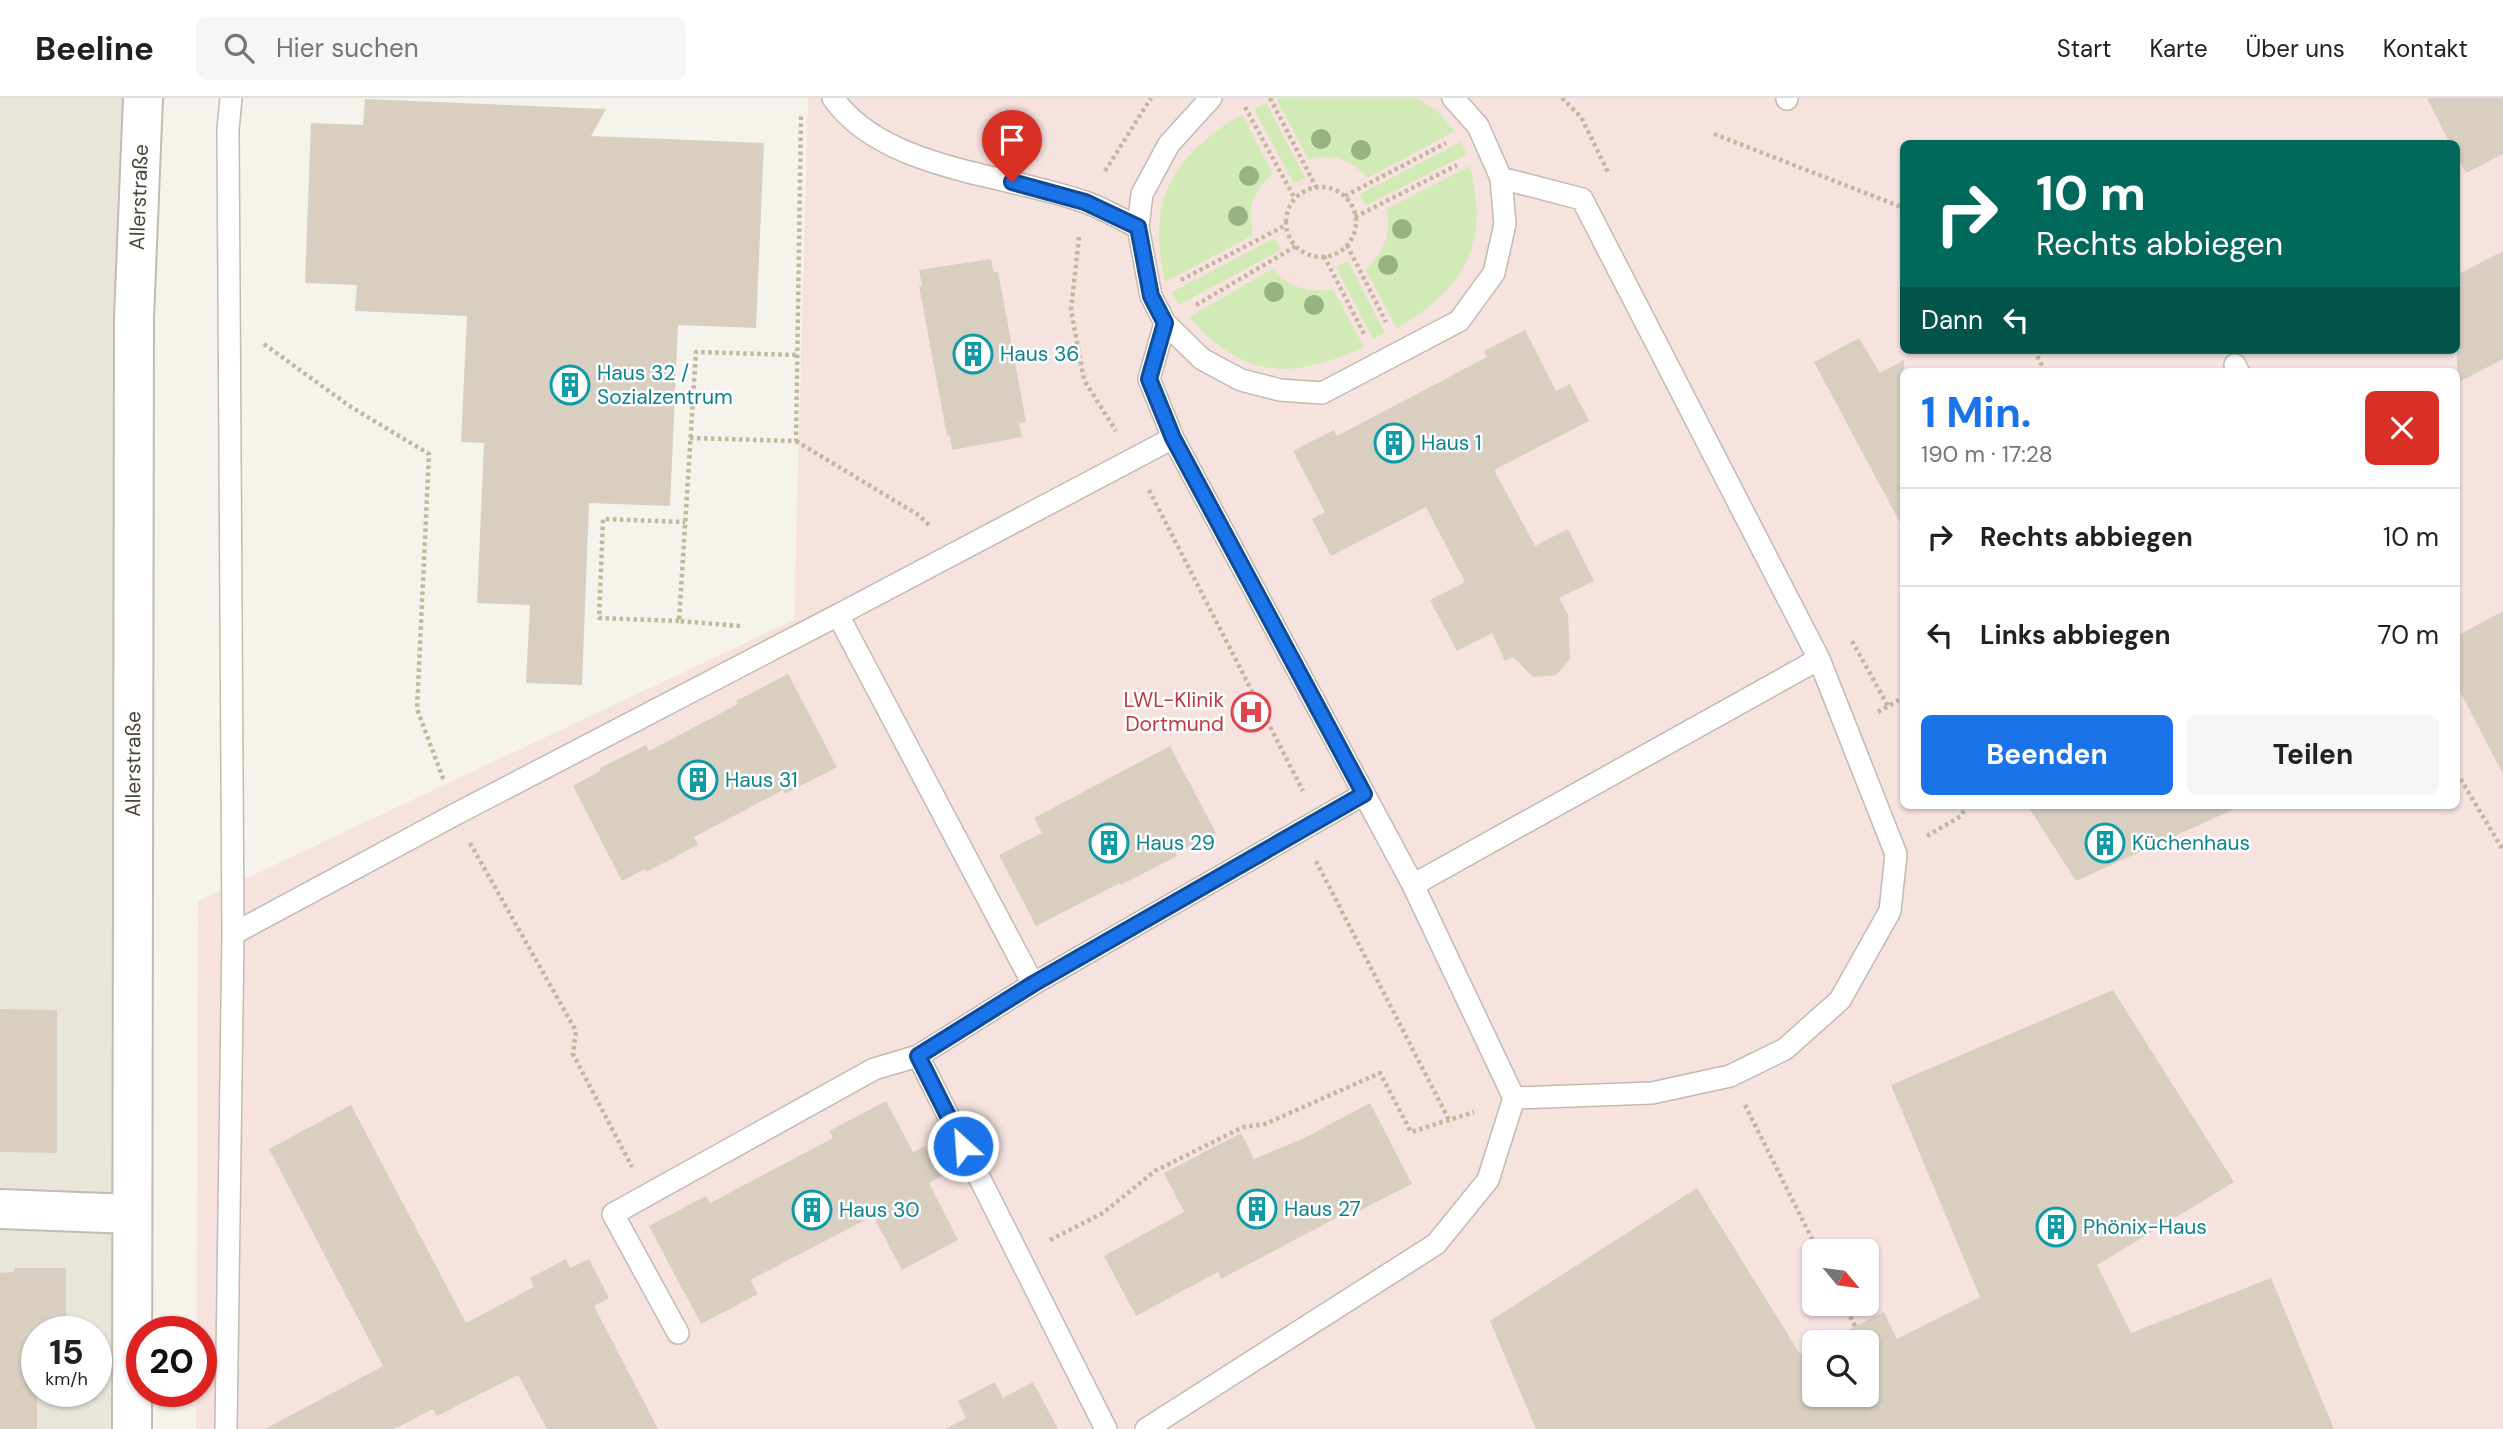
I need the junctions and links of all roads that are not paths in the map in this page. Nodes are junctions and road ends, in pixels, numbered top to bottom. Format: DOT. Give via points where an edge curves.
graph roads {
  1 [pos="143,98"];
  2 [pos="231,98"];
  3 [pos="833,98"];
  4 [pos="1211,98"];
  5 [pos="1453,98"];
  6 [pos="1501,178"];
  7 [pos="1138,227"];
  8 [pos="1165,323"];
  9 [pos="1173,438"];
  10 [pos="838,615"];
  11 [pos="1819,659"];
  12 [pos="1364,794"];
  13 [pos="1413,885"];
  14 [pos="233,934"];
  15 [pos="1033,984"];
  16 [pos="918,1056"];
  17 [pos="1514,1098"];
  18 [pos="0,1209"];
  19 [pos="132,1214"];
  20 [pos="678,1332"];
  21 [pos="132,1429"];
  22 [pos="226,1429"];
  23 [pos="1106,1429"];
  24 [pos="1146,1429"];
  1 -- 19 [label="street, Allerstraße" via="134,318"];
  2 -- 14 [label="lane"];
  3 -- 7 [label="lane" via="869,133 901,150 1085,202"];
  4 -- 7 [label="lane" via="1168,144 1142,194"];
  5 -- 6 [label="lane" via="1478,126"];
  6 -- 8 [label="lane" via="1505,224 1494,273 1459,321 1322,393 1280,390 1241,380 1202,359"];
  6 -- 11 [label="lane" via="1582,199"];
  7 -- 8 [label="lane" via="1151,296"];
  8 -- 9 [label="lane" via="1149,379"];
  9 -- 10 [label="lane"];
  9 -- 12 [label="lane"];
  10 -- 14 [label="lane"];
  10 -- 15 [label="lane"];
  11 -- 13 [label="lane"];
  11 -- 17 [label="lane" via="1896,853 1890,911 1840,1000 1785,1049 1730,1076 1652,1093"];
  12 -- 13 [label="lane"];
  12 -- 15 [label="lane"];
  13 -- 17 [label="lane"];
  14 -- 22 [label="lane"];
  15 -- 16 [label="lane"];
  16 -- 20 [label="lane" via="874,1069 613,1213"];
  16 -- 23 [label="lane"];
  17 -- 24 [label="lane" via="1488,1181 1436,1244"];
  18 -- 19 [label="street"];
  19 -- 21 [label="street, Allerstraße"];
}
